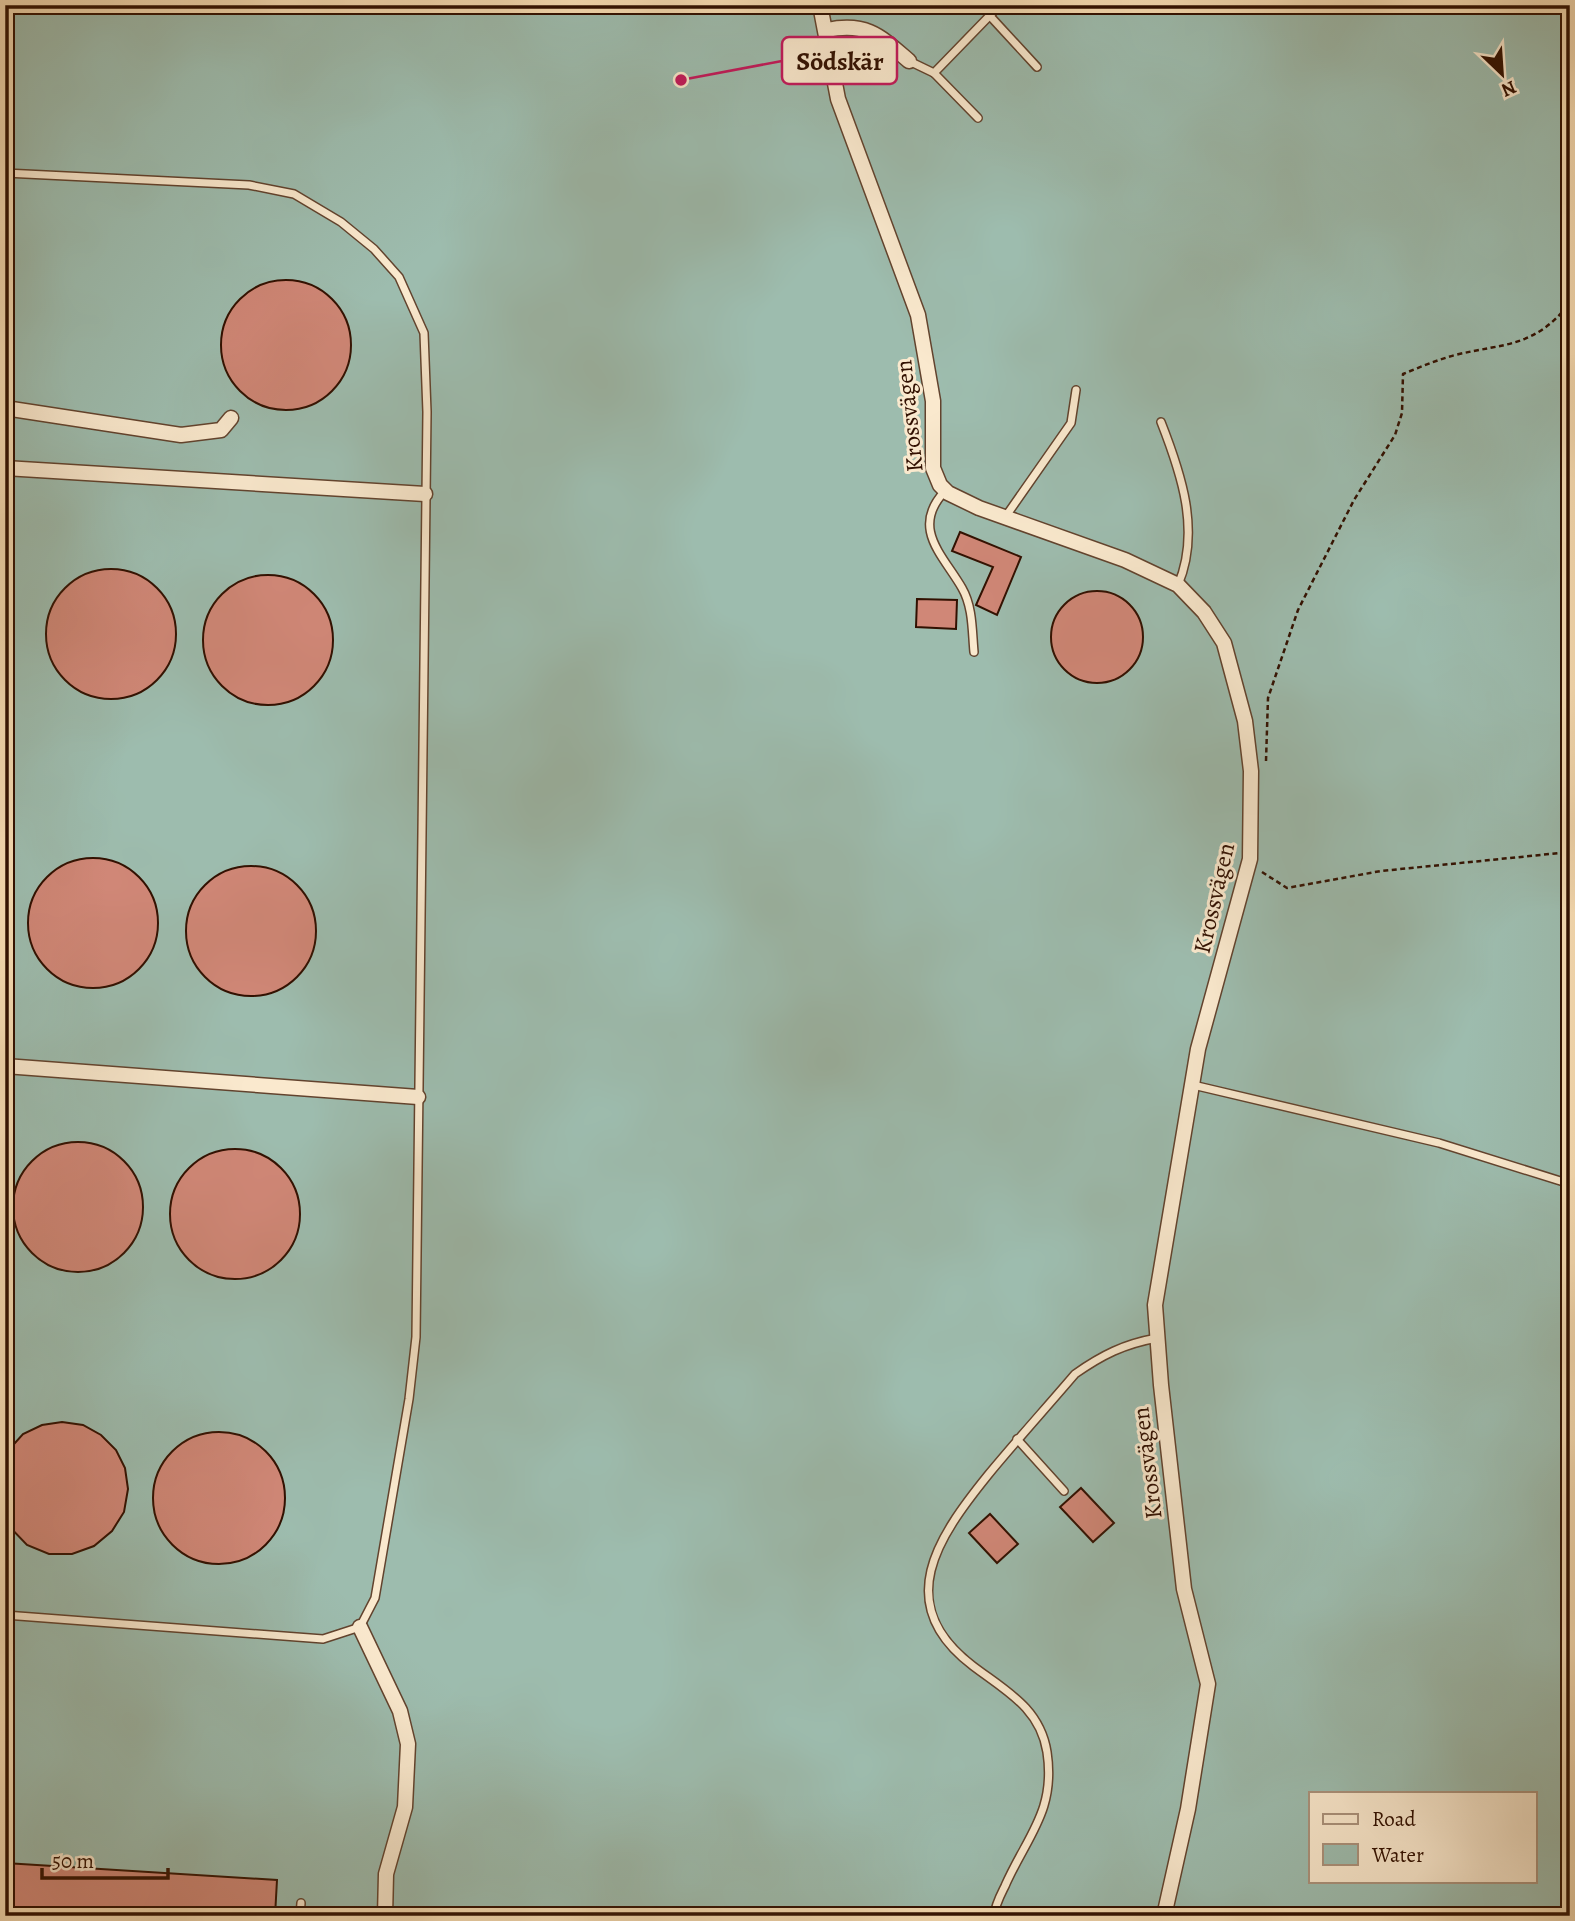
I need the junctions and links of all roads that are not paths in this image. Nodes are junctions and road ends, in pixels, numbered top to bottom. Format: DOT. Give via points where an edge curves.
graph roads {
  1 [pos="820,5"];
  2 [pos="1000,5"];
  3 [pos="990,16"];
  4 [pos="827,30"];
  5 [pos="909,61"];
  6 [pos="1037,67"];
  7 [pos="934,73"];
  8 [pos="978,117"];
  9 [pos="5,173"];
  10 [pos="1076,390"];
  11 [pos="5,408"];
  12 [pos="231,418"];
  13 [pos="1161,422"];
  14 [pos="5,468"];
  15 [pos="946,490"];
  16 [pos="425,494"];
  17 [pos="1006,516"];
  18 [pos="1178,585"];
  19 [pos="974,652"];
  20 [pos="5,1066"];
  21 [pos="1193,1085"];
  22 [pos="418,1097"];
  23 [pos="1570,1184"];
  24 [pos="1157,1338"];
  25 [pos="1017,1439"];
  26 [pos="1064,1491"];
  27 [pos="5,1615"];
  28 [pos="360,1627"];
  29 [pos="301,1903"];
  30 [pos="300,1916"];
  31 [pos="385,1916"];
  32 [pos="994,1916"];
  33 [pos="1164,1916"];
  1 -- 4 [label="street, Krossvägen"];
  2 -- 3 [label="lane"];
  3 -- 6 [label="lane"];
  3 -- 7 [label="lane"];
  4 -- 5 [label="street" via="852,26 879,35"];
  4 -- 15 [label="street, Krossvägen" via="838,99 918,315 933,401 933,468"];
  5 -- 7 [label="lane"];
  7 -- 8 [label="lane"];
  9 -- 16 [label="lane" via="249,185 294,194 341,222 399,277 424,333"];
  10 -- 17 [label="lane" via="1071,423"];
  11 -- 12 [label="street" via="181,435 221,430"];
  13 -- 18 [label="lane" via="1185,493 1188,528"];
  14 -- 16 [label="street"];
  15 -- 17 [label="street, Krossvägen" via="967,503"];
  15 -- 19 [label="lane" via="933,506 930,532 971,611"];
  16 -- 22 [label="lane"];
  17 -- 18 [label="street, Krossvägen"];
  18 -- 21 [label="street, Krossvägen" via="1204,612 1224,643 1245,721 1251,771 1250,859 1198,1049"];
  20 -- 22 [label="street"];
  21 -- 23 [label="lane" via="1439,1143"];
  21 -- 24 [label="street, Krossvägen" via="1155,1305"];
  22 -- 28 [label="lane" via="416,1337 411,1386 375,1598"];
  24 -- 25 [label="lane" via="1126,1344 1075,1374"];
  24 -- 33 [label="street, Krossvägen" via="1184,1589 1208,1684 1188,1809"];
  25 -- 26 [label="lane"];
  25 -- 32 [label="lane" via="950,1523 935,1553 928,1582 938,1626 948,1644 1020,1700 1037,1722 1046,1750 1049,1781 1043,1816 1013,1868"];
  27 -- 28 [label="lane" via="323,1639"];
  28 -- 31 [label="street" via="400,1711 408,1744 405,1807 386,1874"];
  29 -- 30 [label="lane"];
}
